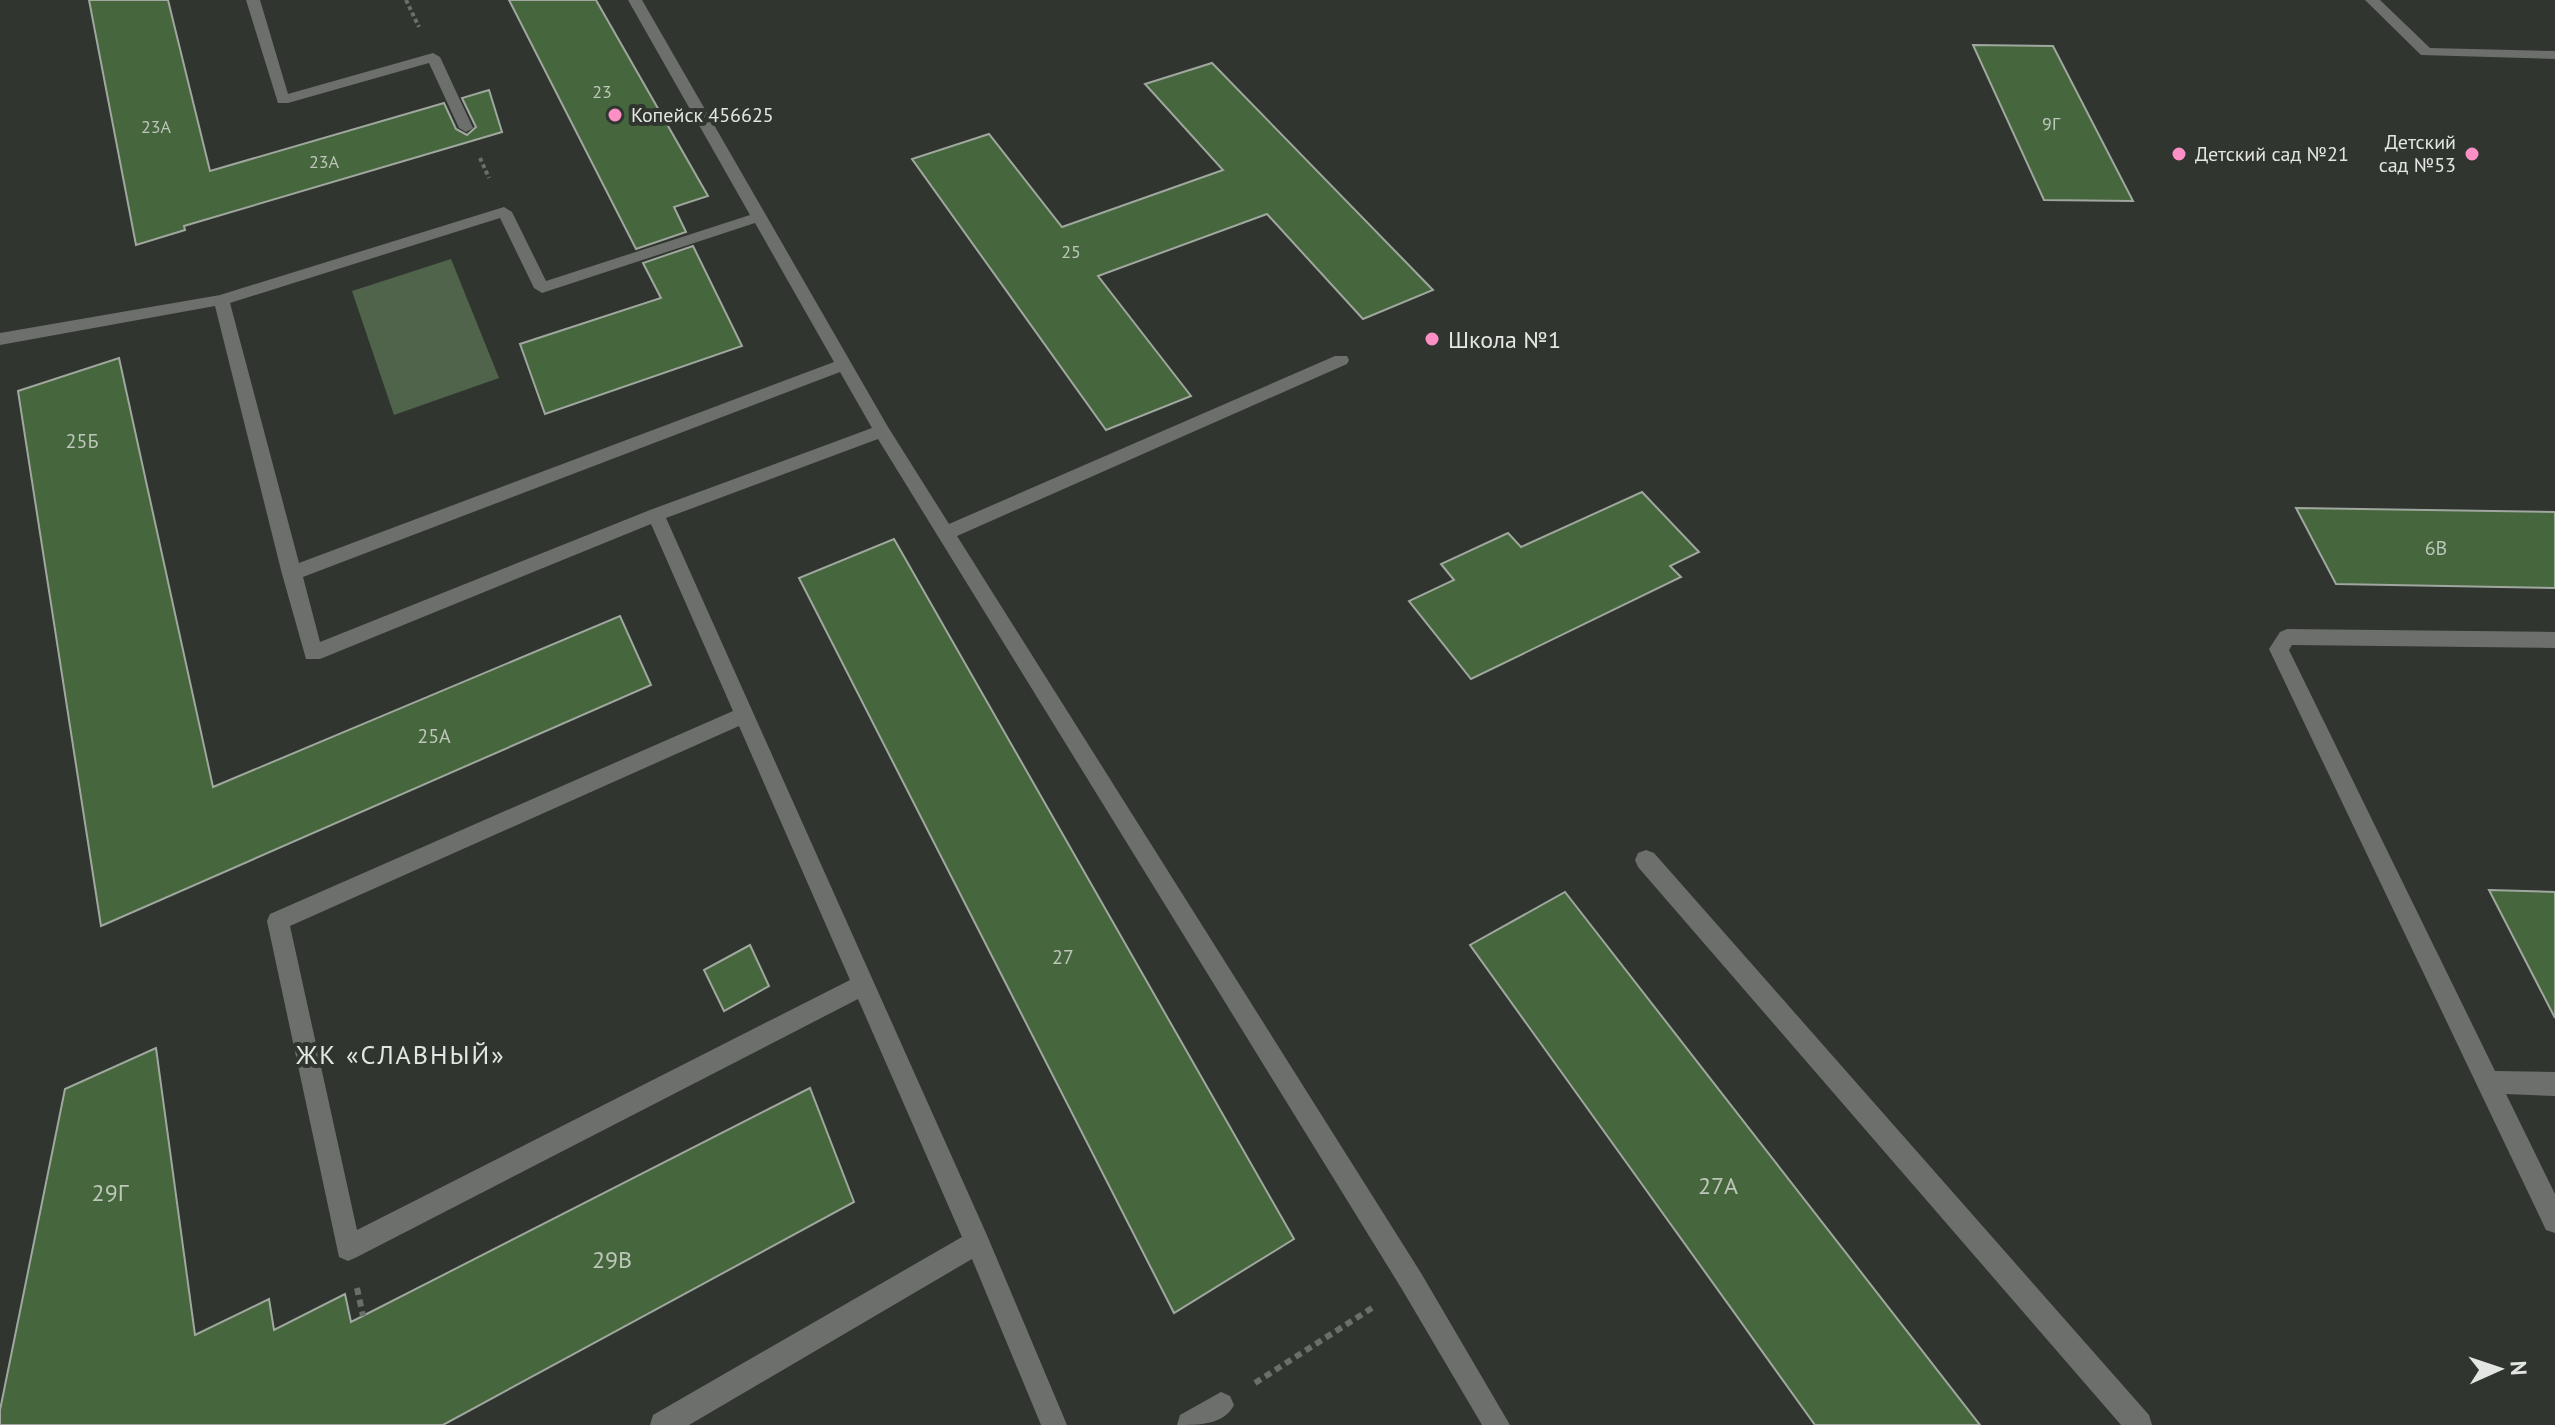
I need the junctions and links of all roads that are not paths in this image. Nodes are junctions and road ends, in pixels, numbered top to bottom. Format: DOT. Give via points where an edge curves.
graph roads {
  1 [pos="253,0"];
  2 [pos="635,0"];
  3 [pos="2372,0"];
  4 [pos="2555,55"];
  5 [pos="466,128"];
  6 [pos="759,217"];
  7 [pos="221,300"];
  8 [pos="0,339"];
  9 [pos="1341,360"];
  10 [pos="843,365"];
  11 [pos="882,431"];
  12 [pos="656,515"];
  13 [pos="945,533"];
  14 [pos="291,574"];
  15 [pos="2555,640"];
  16 [pos="744,715"];
  17 [pos="1646,860"];
  18 [pos="864,984"];
  19 [pos="2488,1082"];
  20 [pos="2555,1084"];
  21 [pos="2555,1221"];
  22 [pos="977,1242"];
  23 [pos="1221,1405"];
  24 [pos="663,1425"];
  25 [pos="1054,1425"];
  26 [pos="1190,1425"];
  27 [pos="1497,1425"];
  28 [pos="2139,1425"];
  1 -- 5 [label="lane" via="283,100 433,57"];
  2 -- 6 [label="lane"];
  3 -- 4 [label="lane" via="2426,52"];
  6 -- 7 [label="lane" via="542,288 504,212"];
  6 -- 10 [label="lane"];
  7 -- 8 [label="lane"];
  7 -- 14 [label="lane"];
  9 -- 13 [label="lane"];
  10 -- 11 [label="lane"];
  10 -- 14 [label="lane"];
  11 -- 12 [label="lane"];
  11 -- 13 [label="lane"];
  12 -- 14 [label="lane" via="313,653"];
  12 -- 16 [label="lane"];
  13 -- 27 [label="lane"];
  15 -- 19 [label="lane" via="2287,637 2279,649"];
  16 -- 18 [label="lane"];
  16 -- 18 [label="lane" via="278,921 348,1248"];
  17 -- 28 [label="lane"];
  18 -- 22 [label="lane"];
  19 -- 20 [label="lane"];
  19 -- 21 [label="lane"];
  22 -- 24 [label="lane"];
  22 -- 25 [label="lane"];
  23 -- 26 [label="lane"];
}
